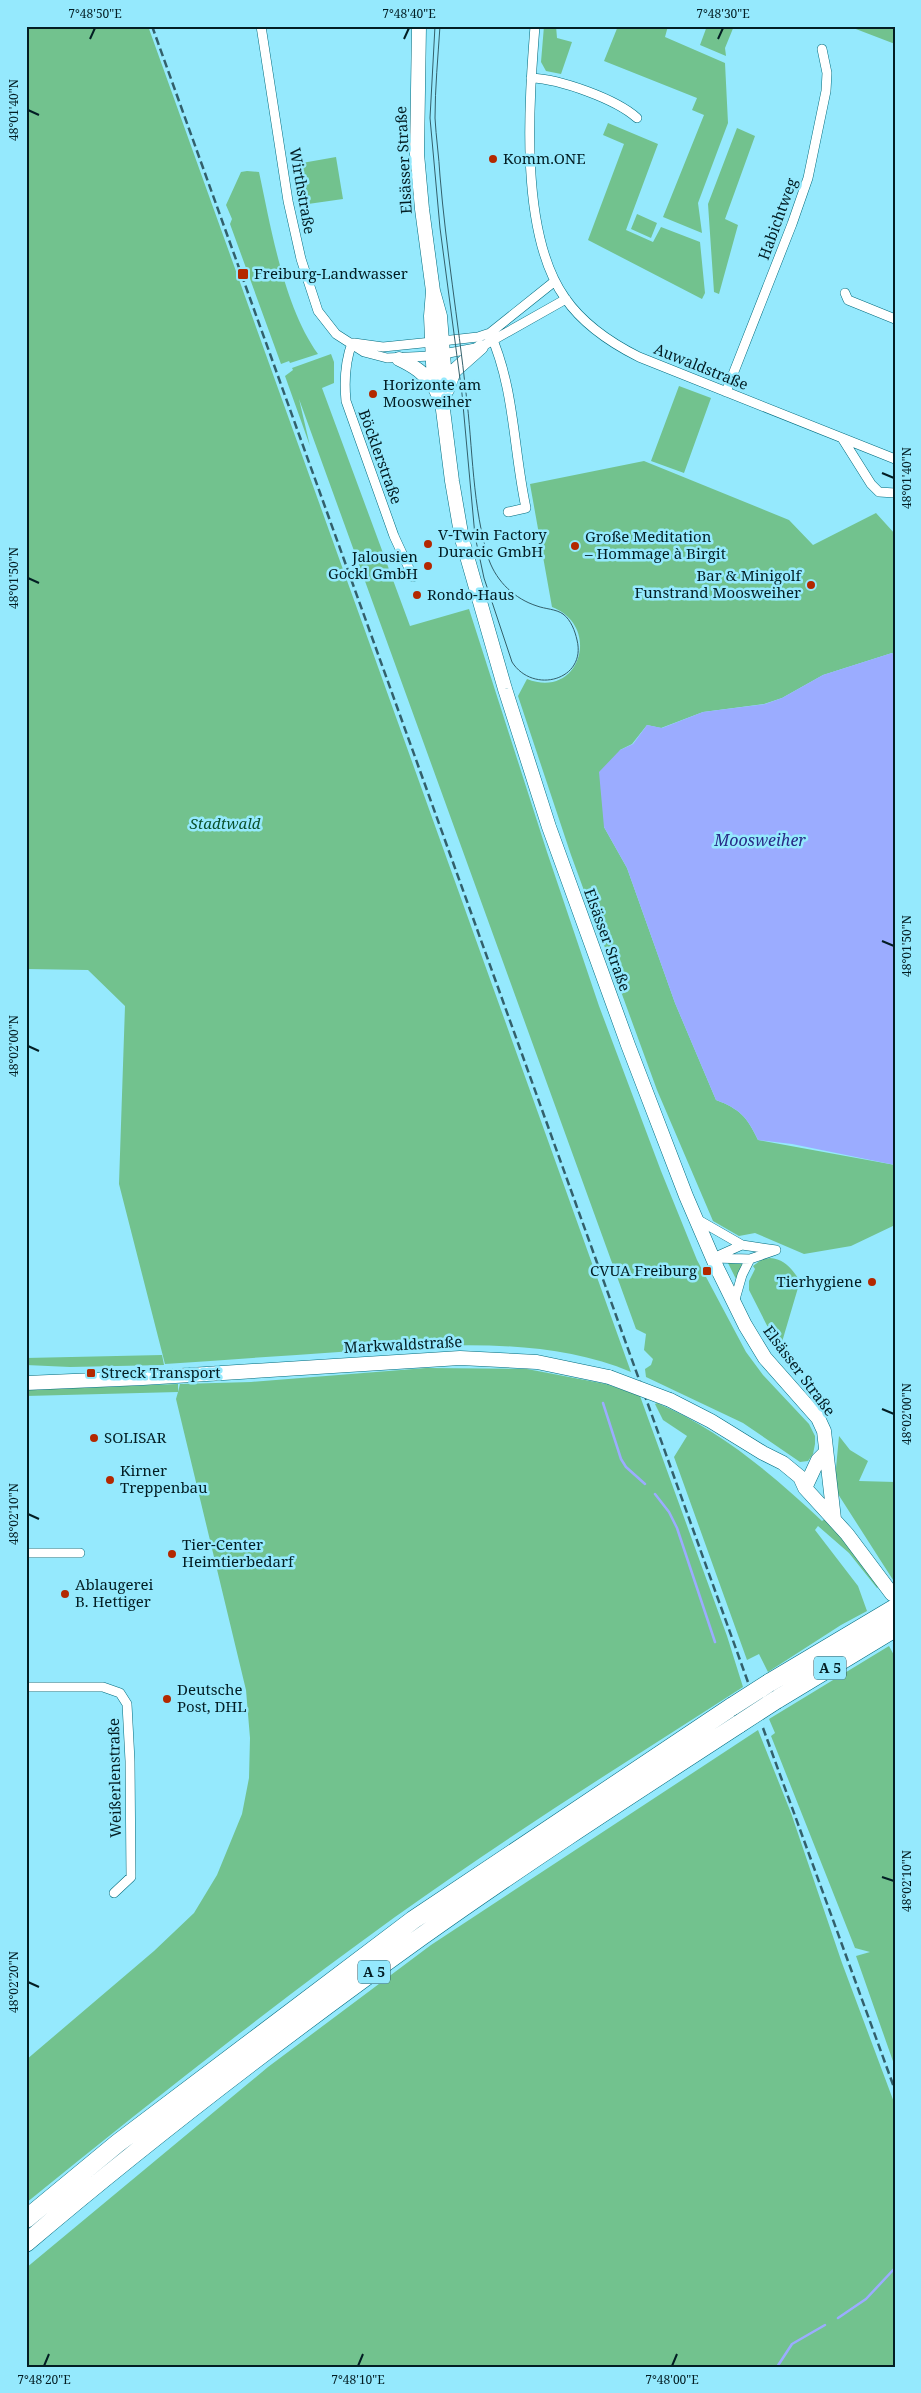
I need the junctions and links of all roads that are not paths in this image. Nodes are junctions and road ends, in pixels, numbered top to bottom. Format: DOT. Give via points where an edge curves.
graph roads {
  1 [pos="261,26"];
  2 [pos="419,26"];
  3 [pos="535,26"];
  4 [pos="822,49"];
  5 [pos="531,78"];
  6 [pos="637,118"];
  7 [pos="555,281"];
  8 [pos="846,293"];
  9 [pos="566,299"];
  10 [pos="895,319"];
  11 [pos="488,340"];
  12 [pos="352,342"];
  13 [pos="437,348"];
  14 [pos="399,359"];
  15 [pos="726,392"];
  16 [pos="441,393"];
  17 [pos="842,437"];
  18 [pos="895,459"];
  19 [pos="895,492"];
  20 [pos="508,512"];
  21 [pos="413,577"];
  22 [pos="695,1218"];
  23 [pos="742,1244"];
  24 [pos="713,1258"];
  25 [pos="750,1259"];
  26 [pos="734,1303"];
  27 [pos="26,1383"];
  28 [pos="826,1452"];
  29 [pos="828,1471"];
  30 [pos="805,1488"];
  31 [pos="834,1519"];
  32 [pos="26,1553"];
  33 [pos="80,1553"];
  34 [pos="894,1601"];
  35 [pos="884,1628"];
  36 [pos="26,1687"];
  37 [pos="114,1893"];
  38 [pos="26,2219"];
  39 [pos="26,2243"];
  1 -- 12 [label="street, Wirthstraße" via="288,201 308,283 318,311 336,334"];
  2 -- 13 [label="main road, Elsässer Straße" via="417,154 433,291 440,316"];
  3 -- 5 [label="street, Auwaldstraße"];
  4 -- 15 [label="street, Habichtweg" via="827,73 826,91 808,178"];
  5 -- 6 [label="street" via="560,82 626,108"];
  5 -- 7 [label="street, Auwaldstraße" via="536,221"];
  7 -- 9 [label="street, Auwaldstraße"];
  7 -- 11 [label="street"];
  8 -- 10 [label="street" via="848,300"];
  9 -- 11 [label="street"];
  9 -- 15 [label="street, Auwaldstraße" via="605,338 624,350"];
  11 -- 13 [label="street"];
  11 -- 13 [label="street" via="478,337"];
  11 -- 16 [label="main road" via="454,372"];
  11 -- 20 [label="street" via="507,379 526,508"];
  12 -- 13 [label="street, Wirthstraße" via="383,347"];
  12 -- 14 [label="street, Wirthstraße" via="364,352"];
  12 -- 21 [label="street, Böcklerstraße" via="345,374 346,401 394,536"];
  13 -- 14 [label="street, Wirthstraße"];
  13 -- 16 [label="main road, Elsässer Straße"];
  14 -- 16 [label="main road" via="415,367"];
  15 -- 17 [label="street, Auwaldstraße"];
  16 -- 22 [label="main road, Elsässer Straße" via="458,518 505,690 549,827 613,1005"];
  17 -- 18 [label="street, Auwaldstraße"];
  17 -- 19 [label="street" via="871,484 879,492"];
  22 -- 23 [label="street"];
  22 -- 24 [label="main road, Elsässer Straße"];
  23 -- 24 [label="street"];
  23 -- 25 [label="street" via="776,1250"];
  24 -- 25 [label="street"];
  24 -- 26 [label="main road, Elsässer Straße"];
  25 -- 26 [label="street"];
  26 -- 28 [label="main road, Elsässer Straße" via="770,1364 818,1418 824,1431"];
  27 -- 30 [label="main road, Markwaldstraße, bridge" via="460,1358 537,1362 609,1377 670,1400 783,1463 800,1477"];
  28 -- 29 [label="main road, Elsässer Straße"];
  28 -- 30 [label="main road" via="818,1460"];
  29 -- 30 [label="main road" via="818,1484"];
  29 -- 31 [label="main road, Elsässer Straße"];
  30 -- 31 [label="main road, Markwaldstraße"];
  31 -- 34 [label="main road, Markwaldstraße"];
  32 -- 33 [label="street"];
  34 -- 35 [label="highway, A 5"];
  35 -- 38 [label="highway, A 5, bridge" via="769,1683 413,1920 118,2143"];
  35 -- 39 [label="highway, A 5, bridge" via="562,1840 423,1936 272,2047"];
  36 -- 37 [label="street, Weißerlenstraße" via="104,1687 120,1693 127,1704 131,1876"];
}
